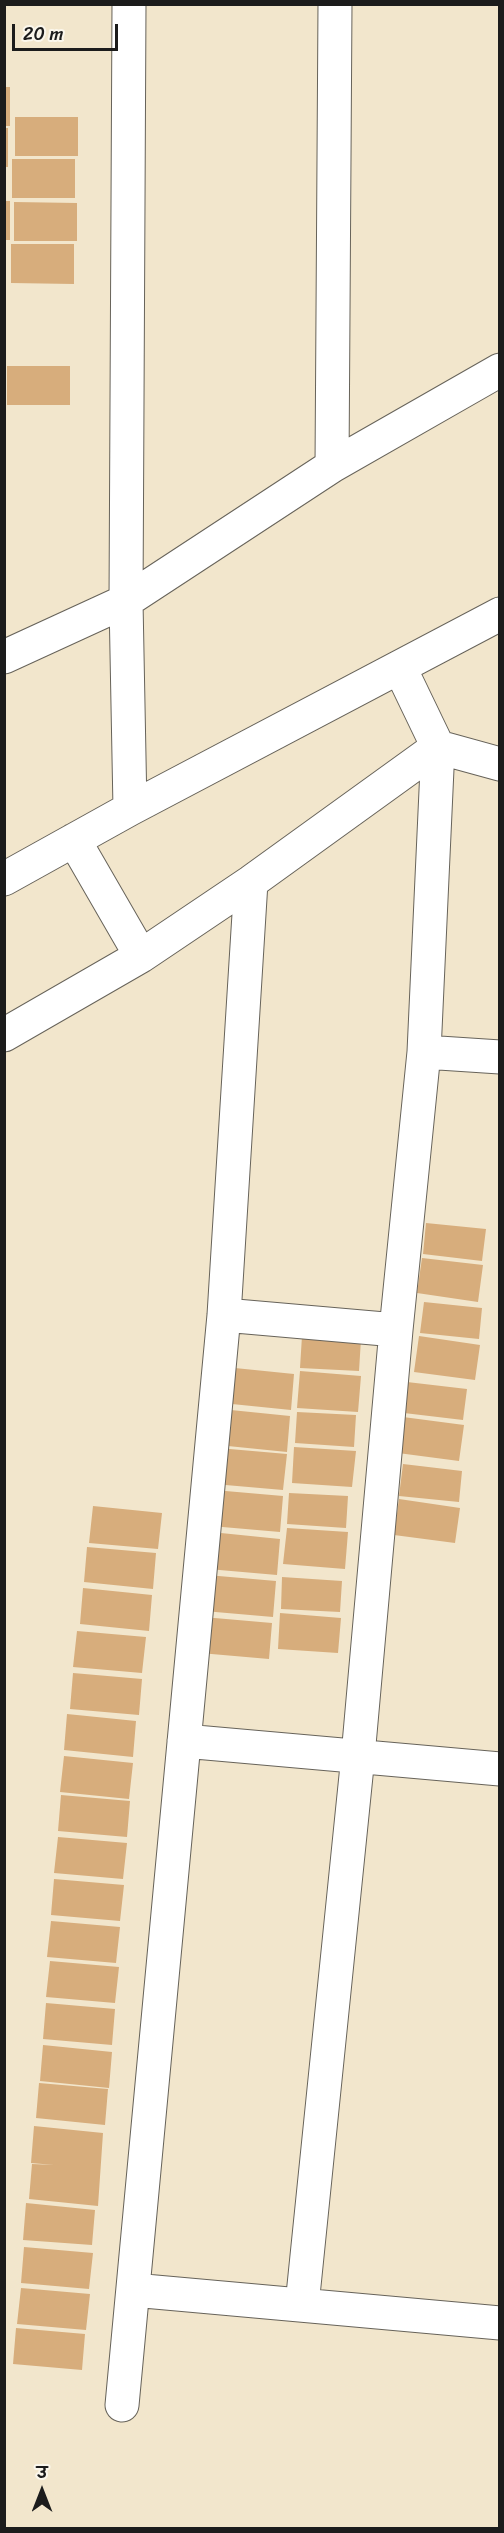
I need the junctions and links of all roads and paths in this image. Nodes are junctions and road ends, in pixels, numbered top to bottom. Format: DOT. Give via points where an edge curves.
graph roads {
  1 [pos="129,4"];
  2 [pos="335,4"];
  3 [pos="500,370"];
  4 [pos="332,466"];
  5 [pos="126,601"];
  6 [pos="500,614"];
  7 [pos="4,657"];
  8 [pos="405,678"];
  9 [pos="438,747"];
  10 [pos="500,764"];
  11 [pos="130,809"];
  12 [pos="90,866"];
  13 [pos="4,879"];
  14 [pos="251,882"];
  15 [pos="141,956"];
  16 [pos="4,1035"];
  17 [pos="424,1052"];
  18 [pos="500,1058"];
  19 [pos="224,1315"];
  20 [pos="396,1330"];
  21 [pos="184,1741"];
  22 [pos="358,1756"];
  23 [pos="500,1769"];
  24 [pos="133,2290"];
  25 [pos="302,2305"];
  26 [pos="500,2323"];
  27 [pos="122,2405"];
  1 -- 5 [label="street"];
  2 -- 4 [label="street"];
  3 -- 4 [label="street"];
  4 -- 5 [label="street"];
  5 -- 7 [label="street"];
  5 -- 11 [label="street"];
  6 -- 8 [label="street"];
  8 -- 9 [label="street"];
  8 -- 11 [label="street"];
  9 -- 10 [label="street"];
  9 -- 14 [label="street"];
  9 -- 17 [label="street"];
  11 -- 12 [label="street"];
  12 -- 13 [label="street"];
  12 -- 15 [label="street"];
  14 -- 15 [label="street"];
  14 -- 19 [label="street"];
  15 -- 16 [label="street"];
  17 -- 18 [label="street"];
  17 -- 20 [label="street"];
  19 -- 20 [label="street"];
  19 -- 21 [label="street"];
  20 -- 22 [label="street"];
  21 -- 22 [label="street"];
  21 -- 24 [label="street"];
  22 -- 23 [label="street"];
  22 -- 25 [label="street"];
  24 -- 25 [label="street"];
  24 -- 27 [label="street"];
  25 -- 26 [label="street"];
}
